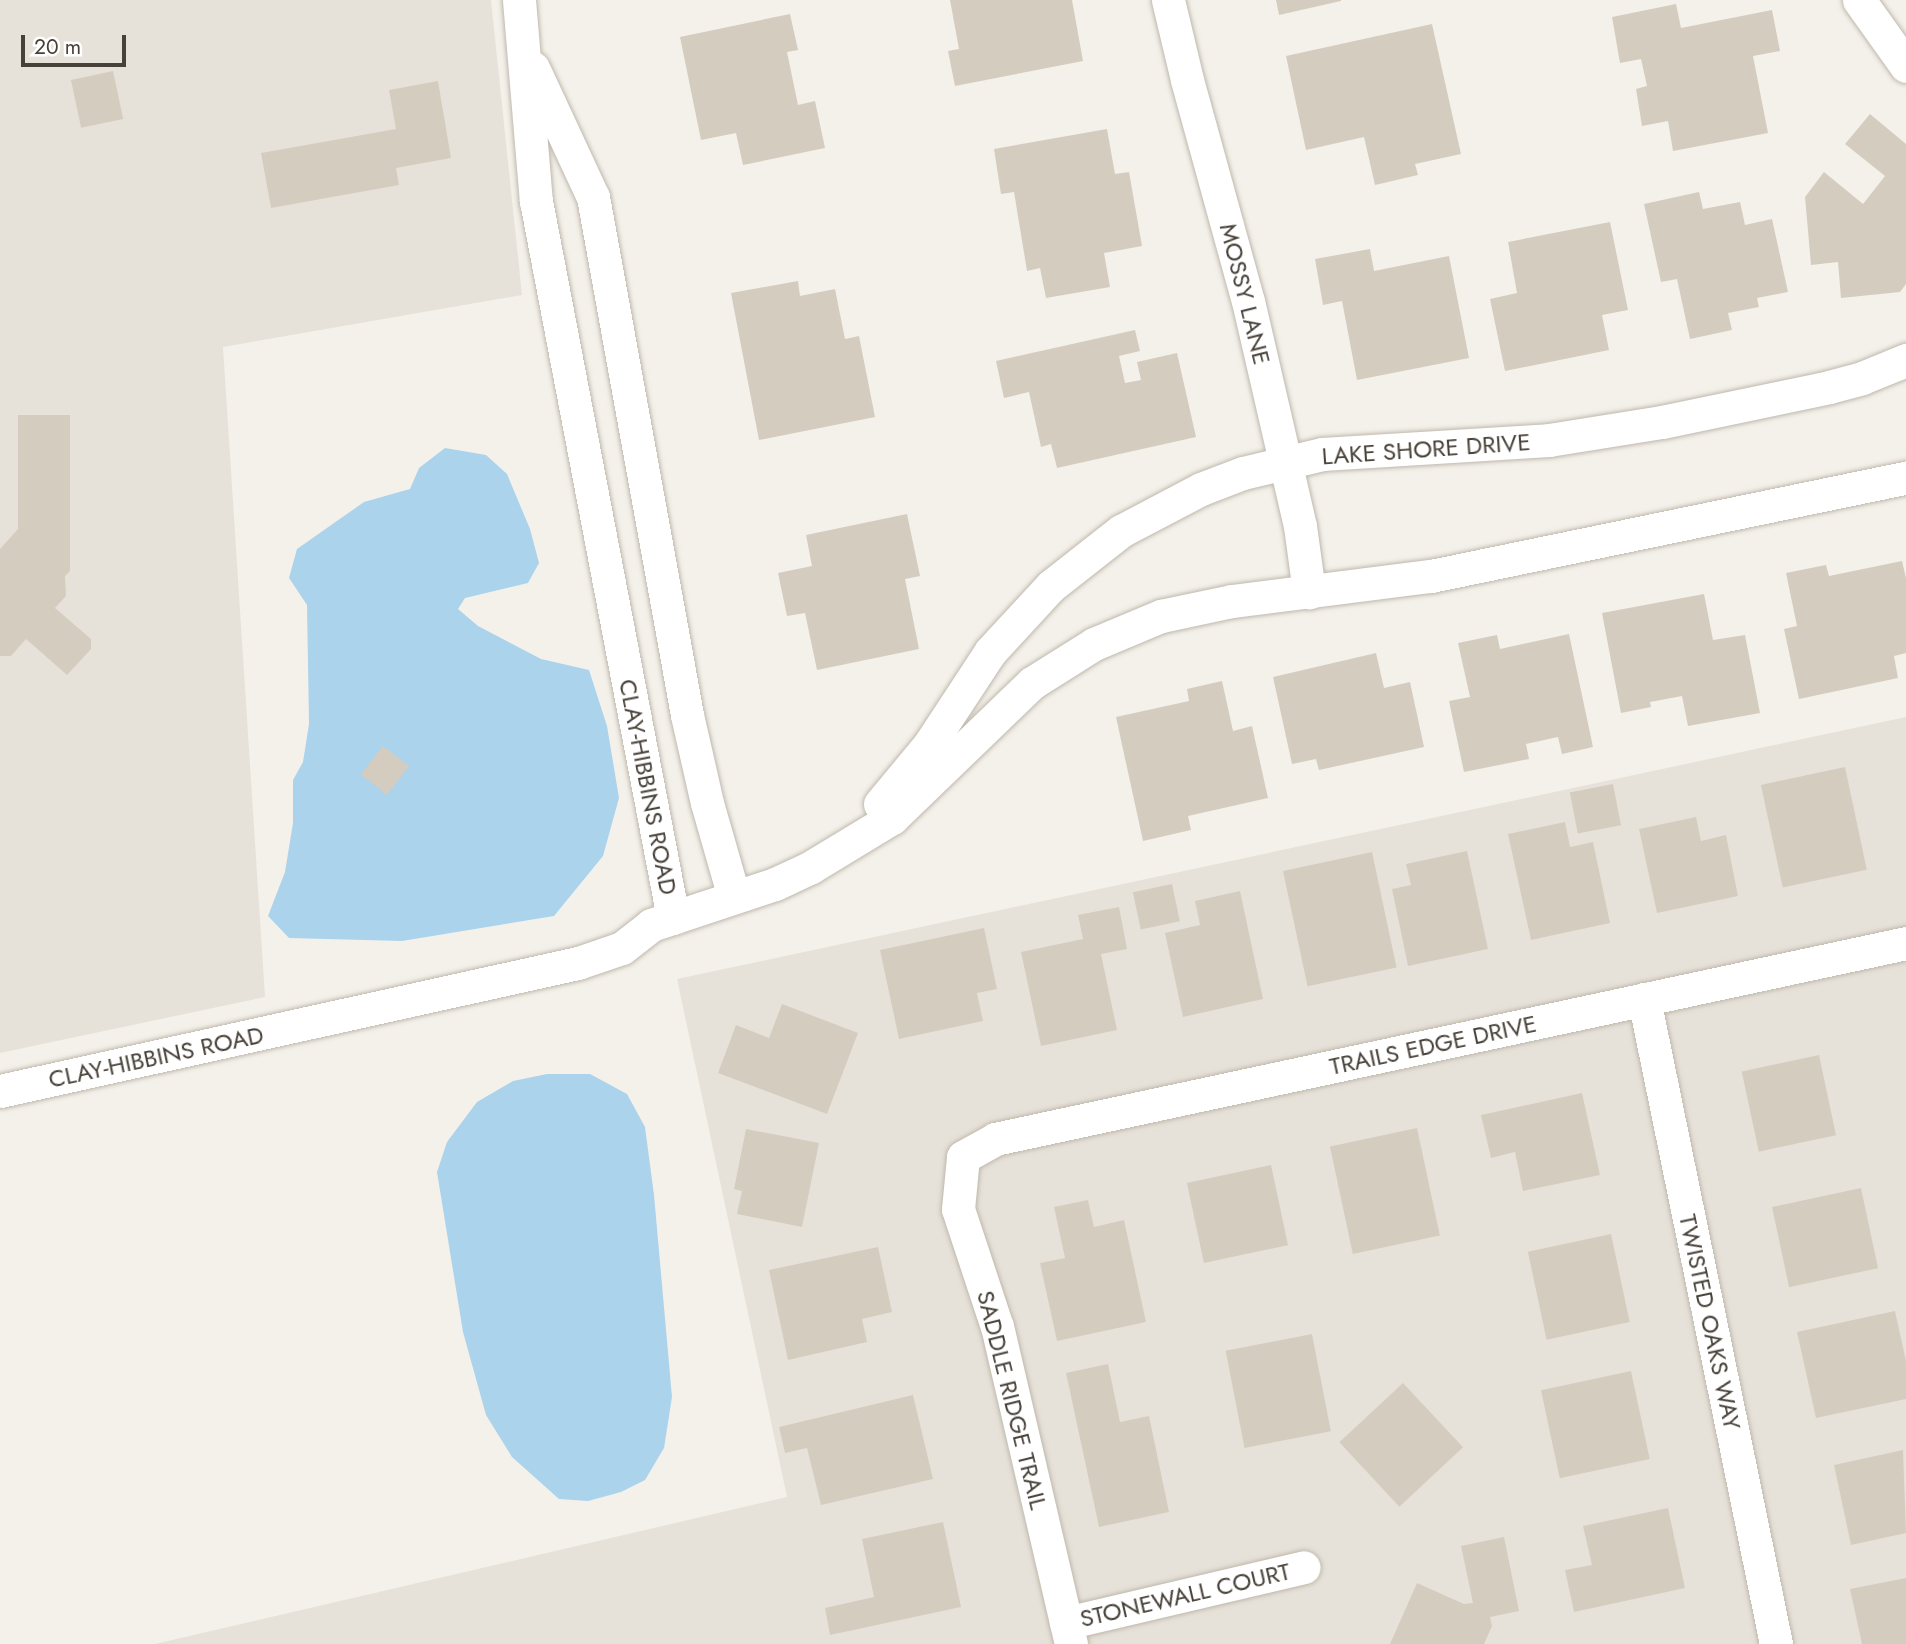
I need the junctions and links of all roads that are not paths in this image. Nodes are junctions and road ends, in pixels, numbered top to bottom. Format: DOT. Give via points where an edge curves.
graph roads {
  1 [pos="520,0"];
  2 [pos="1168,0"];
  3 [pos="1859,0"];
  4 [pos="524,50"];
  5 [pos="1906,66"];
  6 [pos="1906,360"];
  7 [pos="1286,461"];
  8 [pos="1906,478"];
  9 [pos="1309,592"];
  10 [pos="844,845"];
  11 [pos="734,897"];
  12 [pos="673,918"];
  13 [pos="1906,943"];
  14 [pos="1644,999"];
  15 [pos="0,1091"];
  16 [pos="963,1157"];
  17 [pos="1304,1567"];
  18 [pos="1069,1634"];
  19 [pos="1776,1644"];
  1 -- 4 [label="street, CLAY-HIBBINS ROAD"];
  2 -- 7 [label="street, MOSSY LANE" via="1236,250"];
  3 -- 5 [label="street"];
  4 -- 11 [label="street, CLAY-HIBBINS ROAD" via="593,197 688,715"];
  4 -- 12 [label="street, CLAY-HIBBINS ROAD" via="536,201"];
  6 -- 7 [label="street, LAKE SHORE DRIVE" via="1829,387 1605,432 1492,445 1360,450"];
  7 -- 9 [label="street, MOSSY LANE"];
  7 -- 10 [label="street, LAKE SHORE DRIVE" via="1242,473 1160,508 1121,531 1051,586 990,652 909,771"];
  8 -- 9 [label="street, LAKE SHORE DRIVE" via="1500,563"];
  9 -- 10 [label="street, LAKE SHORE DRIVE" via="1196,607 1094,644 1014,699 892,818"];
  10 -- 11 [label="street, LAKE SHORE DRIVE" via="811,867"];
  11 -- 12 [label="street, LAKE SHORE DRIVE"];
  12 -- 15 [label="street, CLAY-HIBBINS ROAD" via="651,925 622,948 578,963"];
  13 -- 14 [label="street, TRAILS EDGE DRIVE"];
  14 -- 16 [label="street, TRAILS EDGE DRIVE" via="995,1139"];
  14 -- 19 [label="street, TWISTED OAKS WAY"];
  16 -- 18 [label="street, SADDLE RIDGE TRAIL" via="958,1209 997,1327"];
  17 -- 18 [label="street, STONEWALL COURT"];
}
